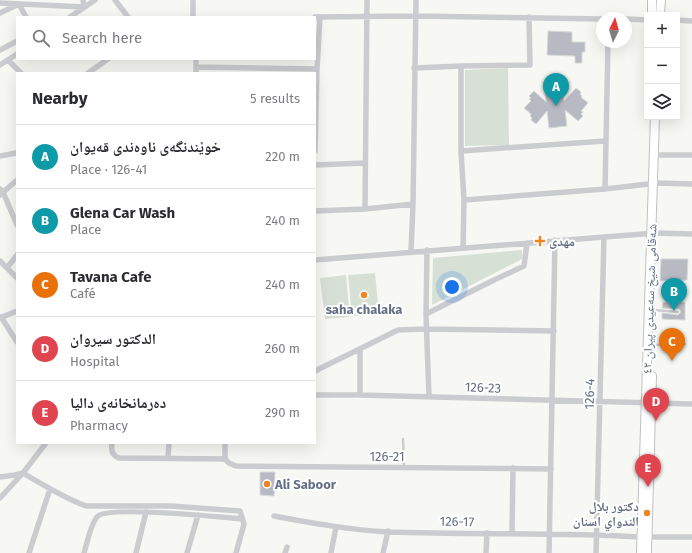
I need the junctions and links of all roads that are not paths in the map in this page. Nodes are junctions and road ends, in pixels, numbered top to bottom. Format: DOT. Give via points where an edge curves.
graph roads {
  1 [pos="83,0"];
  2 [pos="95,0"];
  3 [pos="115,0"];
  4 [pos="193,0"];
  5 [pos="366,0"];
  6 [pos="416,0"];
  7 [pos="652,0"];
  8 [pos="657,0"];
  9 [pos="661,0"];
  10 [pos="665,0"];
  11 [pos="0,3"];
  12 [pos="19,4"];
  13 [pos="84,7"];
  14 [pos="652,12"];
  15 [pos="657,12"];
  16 [pos="660,12"];
  17 [pos="665,12"];
  18 [pos="0,13"];
  19 [pos="25,16"];
  20 [pos="71,16"];
  21 [pos="127,16"];
  22 [pos="193,16"];
  23 [pos="415,16"];
  24 [pos="318,17"];
  25 [pos="366,17"];
  26 [pos="529,17"];
  27 [pos="596,19"];
  28 [pos="632,19"];
  29 [pos="644,20"];
  30 [pos="680,20"];
  31 [pos="692,21"];
  32 [pos="16,42"];
  33 [pos="608,48"];
  34 [pos="0,50"];
  35 [pos="16,55"];
  36 [pos="8,60"];
  37 [pos="107,60"];
  38 [pos="0,65"];
  39 [pos="461,66"];
  40 [pos="414,68"];
  41 [pos="317,69"];
  42 [pos="196,70"];
  43 [pos="241,70"];
  44 [pos="20,72"];
  45 [pos="89,72"];
  46 [pos="316,110"];
  47 [pos="657,120"];
  48 [pos="605,141"];
  49 [pos="461,151"];
  50 [pos="16,153"];
  51 [pos="658,155"];
  52 [pos="692,155"];
  53 [pos="0,156"];
  54 [pos="365,163"];
  55 [pos="316,165"];
  56 [pos="16,181"];
  57 [pos="655,184"];
  58 [pos="692,184"];
  59 [pos="605,189"];
  60 [pos="1,192"];
  61 [pos="464,200"];
  62 [pos="413,204"];
  63 [pos="365,209"];
  64 [pos="316,212"];
  65 [pos="16,223"];
  66 [pos="653,233"];
  67 [pos="692,234"];
  68 [pos="604,236"];
  69 [pos="555,240"];
  70 [pos="526,242"];
  71 [pos="463,248"];
  72 [pos="428,250"];
  73 [pos="411,252"];
  74 [pos="16,256"];
  75 [pos="316,260"];
  76 [pos="1,263"];
  77 [pos="6,268"];
  78 [pos="16,277"];
  79 [pos="654,310"];
  80 [pos="16,311"];
  81 [pos="678,312"];
  82 [pos="426,314"];
  83 [pos="1,317"];
  84 [pos="426,329"];
  85 [pos="554,331"];
  86 [pos="16,340"];
  87 [pos="686,344"];
  88 [pos="653,345"];
  89 [pos="360,349"];
  90 [pos="316,371"];
  91 [pos="316,395"];
  92 [pos="360,395"];
  93 [pos="429,397"];
  94 [pos="552,400"];
  95 [pos="600,401"];
  96 [pos="648,403"];
  97 [pos="692,404"];
  98 [pos="403,439"];
  99 [pos="45,444"];
  100 [pos="112,444"];
  101 [pos="169,444"];
  102 [pos="225,444"];
  103 [pos="168,458"];
  104 [pos="225,459"];
  105 [pos="404,467"];
  106 [pos="513,468"];
  107 [pos="551,469"];
  108 [pos="23,473"];
  109 [pos="0,477"];
  110 [pos="50,488"];
  111 [pos="0,498"];
  112 [pos="146,512"];
  113 [pos="198,515"];
  114 [pos="274,516"];
  115 [pos="242,519"];
  116 [pos="336,527"];
  117 [pos="388,532"];
  118 [pos="487,533"];
  119 [pos="512,533"];
  120 [pos="549,534"];
  121 [pos="597,534"];
  122 [pos="644,537"];
  123 [pos="692,537"];
  124 [pos="287,547"];
  125 [pos="29,553"];
  126 [pos="84,553"];
  127 [pos="136,553"];
  128 [pos="187,553"];
  129 [pos="236,553"];
  130 [pos="285,553"];
  131 [pos="331,553"];
  132 [pos="384,553"];
  133 [pos="486,553"];
  134 [pos="549,553"];
  135 [pos="596,553"];
  136 [pos="641,553"];
  137 [pos="647,553"];
  1 -- 13 [label="street"];
  2 -- 13 [label="street"];
  3 -- 21 [label="street"];
  4 -- 22 [label="street"];
  5 -- 25 [label="street"];
  6 -- 23 [label="street"];
  7 -- 14 [label="main road"];
  8 -- 15 [label="main road"];
  9 -- 16 [label="main road"];
  10 -- 17 [label="main road"];
  11 -- 12 [label="street"];
  12 -- 13 [label="street"];
  12 -- 18 [label="street"];
  12 -- 19 [label="street"];
  13 -- 20 [label="street"];
  23 -- 25 [label="street"];
  23 -- 26 [label="street"];
  23 -- 40 [label="street"];
  24 -- 25 [label="street"];
  24 -- 41 [label="street"];
  25 -- 54 [label="street"];
  26 -- 27 [label="street"];
  26 -- 39 [label="street" via="530,65"];
  28 -- 29 [label="street"];
  30 -- 31 [label="street"];
  32 -- 34 [label="street"];
  33 -- 48 [label="street"];
  35 -- 36 [label="street"];
  36 -- 38 [label="street"];
  36 -- 44 [label="street"];
  37 -- 45 [label="street"];
  39 -- 40 [label="street"];
  39 -- 49 [label="street"];
  40 -- 62 [label="street"];
  41 -- 43 [label="street"];
  41 -- 46 [label="street"];
  42 -- 43 [label="street"];
  47 -- 51 [label="main road, شەقامی شیخ سەعیدی پیران ٤٢"];
  47 -- 57 [label="main road, شەقامی شیخ سەعیدی پیران ٤٢"];
  48 -- 49 [label="street"];
  48 -- 59 [label="street"];
  49 -- 61 [label="street"];
  50 -- 53 [label="street"];
  51 -- 52 [label="street"];
  51 -- 57 [label="main road, شەقامی شیخ سەعیدی پیران ٤٢"];
  54 -- 55 [label="street"];
  54 -- 63 [label="street"];
  56 -- 60 [label="street"];
  57 -- 58 [label="street"];
  57 -- 59 [label="street"];
  57 -- 66 [label="main road, شەقامی شیخ سەعیدی پیران ٤٢"];
  59 -- 61 [label="street"];
  60 -- 65 [label="street"];
  61 -- 71 [label="street"];
  62 -- 63 [label="street"];
  62 -- 73 [label="street"];
  63 -- 64 [label="street"];
  66 -- 67 [label="street"];
  66 -- 68 [label="street"];
  66 -- 79 [label="main road, شەقامی شیخ سەعیدی پیران ٤٢"];
  66 -- 96 [label="main road, شەقامی شیخ سەعیدی پیران ٤٢"];
  68 -- 69 [label="street"];
  68 -- 95 [label="street, 126-4"];
  69 -- 70 [label="street"];
  69 -- 85 [label="street"];
  70 -- 71 [label="street"];
  70 -- 82 [label="street" via="524,266"];
  71 -- 72 [label="street"];
  72 -- 73 [label="street"];
  72 -- 82 [label="street"];
  73 -- 75 [label="street"];
  74 -- 77 [label="street"];
  76 -- 77 [label="street"];
  77 -- 78 [label="street"];
  79 -- 81 [label="lane"];
  79 -- 88 [label="main road, شەقامی شیخ سەعیدی پیران ٤٢"];
  80 -- 83 [label="street"];
  82 -- 84 [label="street"];
  83 -- 86 [label="street"];
  84 -- 85 [label="street"];
  84 -- 89 [label="street" via="398,330"];
  84 -- 93 [label="street"];
  85 -- 94 [label="street"];
  87 -- 88 [label="lane"];
  88 -- 96 [label="main road, شەقامی شیخ سەعیدی پیران ٤٢"];
  89 -- 90 [label="street"];
  89 -- 92 [label="street"];
  91 -- 92 [label="street, 126-23"];
  92 -- 93 [label="street, 126-23"];
  93 -- 94 [label="street, 126-23"];
  94 -- 95 [label="street, 126-23"];
  94 -- 107 [label="street"];
  95 -- 96 [label="street, 126-23"];
  95 -- 121 [label="street, 126-4"];
  96 -- 97 [label="street, 126-23"];
  96 -- 122 [label="main road, شەقامی شیخ سەعیدی پیران ٤٢"];
  98 -- 105 [label="lane"];
  99 -- 108 [label="street"];
  100 -- 103 [label="street" via="111,451 119,458"];
  101 -- 103 [label="street"];
  102 -- 104 [label="street"];
  103 -- 104 [label="street"];
  104 -- 105 [label="street, 126-21" via="236,466"];
  105 -- 106 [label="street, 126-21"];
  106 -- 107 [label="street, 126-21"];
  106 -- 119 [label="street"];
  107 -- 120 [label="street"];
  108 -- 109 [label="street"];
  108 -- 110 [label="street"];
  108 -- 111 [label="street"];
  110 -- 115 [label="street" via="86,506 171,506 240,511"];
  110 -- 125 [label="street"];
  112 -- 113 [label="street"];
  112 -- 126 [label="street" via="106,512 99,515 94,520"];
  112 -- 127 [label="street"];
  113 -- 115 [label="street"];
  113 -- 128 [label="street"];
  114 -- 116 [label="street, 126-17"];
  115 -- 129 [label="street" via="244,524"];
  116 -- 117 [label="street, 126-17"];
  116 -- 131 [label="street"];
  117 -- 118 [label="street, 126-17"];
  117 -- 132 [label="street"];
  118 -- 119 [label="street, 126-17"];
  118 -- 133 [label="street"];
  119 -- 120 [label="street, 126-17"];
  120 -- 121 [label="street, 126-17"];
  120 -- 134 [label="street"];
  121 -- 122 [label="street, 126-17"];
  121 -- 135 [label="street, 126-4"];
  122 -- 123 [label="street, 126-17"];
  122 -- 136 [label="main road, شەقامی شیخ سەعیدی پیران ٤٢"];
  122 -- 137 [label="main road, شەقامی شیخ سەعیدی پیران ٤٢"];
  124 -- 130 [label="street"];
}
